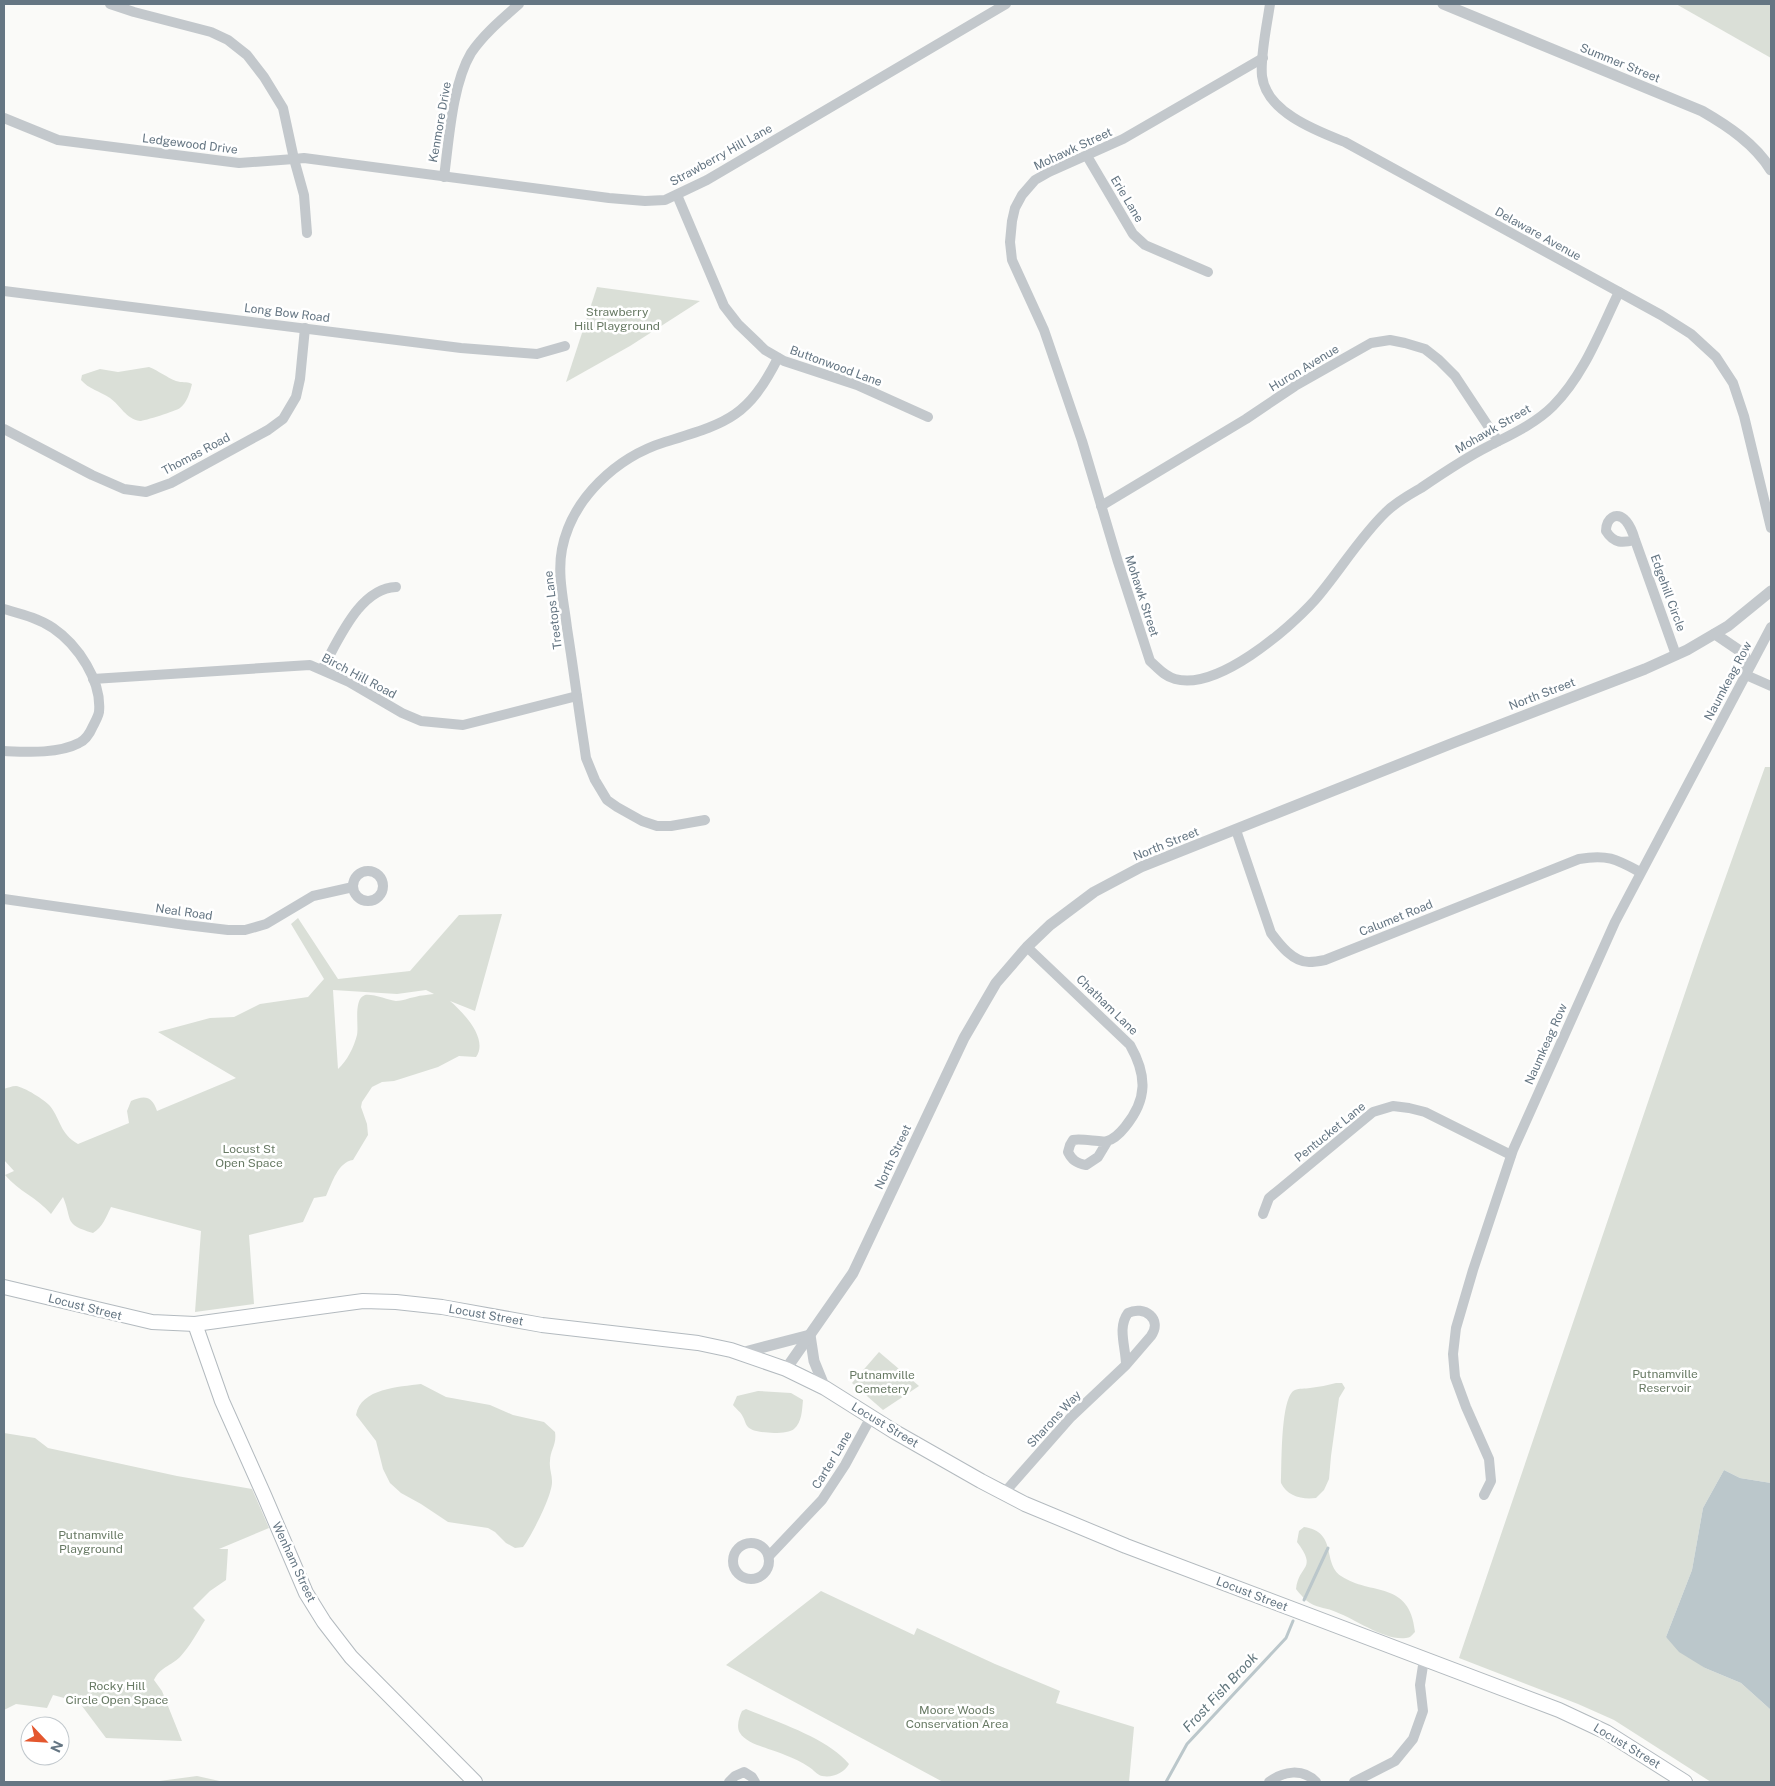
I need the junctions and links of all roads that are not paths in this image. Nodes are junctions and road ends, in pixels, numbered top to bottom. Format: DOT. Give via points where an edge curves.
graph roads {
  1 [pos="110,4"];
  2 [pos="520,4"];
  3 [pos="1006,4"];
  4 [pos="1270,4"];
  5 [pos="1444,4"];
  6 [pos="1263,58"];
  7 [pos="4,118"];
  8 [pos="1087,156"];
  9 [pos="294,159"];
  10 [pos="1771,170"];
  11 [pos="444,176"];
  12 [pos="677,195"];
  13 [pos="307,233"];
  14 [pos="1208,272"];
  15 [pos="4,291"];
  16 [pos="1619,292"];
  17 [pos="305,328"];
  18 [pos="565,346"];
  19 [pos="778,358"];
  20 [pos="928,417"];
  21 [pos="4,429"];
  22 [pos="1498,441"];
  23 [pos="1101,506"];
  24 [pos="1771,528"];
  25 [pos="1635,540"];
  26 [pos="396,587"];
  27 [pos="1771,591"];
  28 [pos="4,609"];
  29 [pos="1771,627"];
  30 [pos="1715,634"];
  31 [pos="1676,655"];
  32 [pos="322,669"];
  33 [pos="1746,675"];
  34 [pos="93,679"];
  35 [pos="1771,686"];
  36 [pos="577,696"];
  37 [pos="4,751"];
  38 [pos="705,820"];
  39 [pos="1236,830"];
  40 [pos="1640,872"];
  41 [pos="353,887"];
  42 [pos="4,900"];
  43 [pos="1027,947"];
  44 [pos="1107,1142"];
  45 [pos="1511,1155"];
  46 [pos="1263,1214"];
  47 [pos="4,1286"];
  48 [pos="195,1324"];
  49 [pos="810,1335"];
  50 [pos="741,1353"];
  51 [pos="1126,1365"];
  52 [pos="786,1369"];
  53 [pos="825,1388"];
  54 [pos="871,1417"];
  55 [pos="1004,1493"];
  56 [pos="1484,1495"];
  57 [pos="769,1556"];
  58 [pos="1424,1659"];
  59 [pos="475,1782"];
  60 [pos="729,1782"];
  61 [pos="755,1782"];
  62 [pos="1269,1782"];
  63 [pos="1316,1782"];
  64 [pos="1354,1782"];
  65 [pos="1685,1782"];
  1 -- 9 [label="street" via="211,32 247,55 283,108"];
  2 -- 11 [label="street, Kenmore Drive" via="484,36 467,62 459,81"];
  3 -- 12 [label="street, Strawberry Hill Lane"];
  4 -- 6 [label="street, Delaware Avenue"];
  5 -- 10 [label="street, Summer Street" via="1702,111 1741,137"];
  6 -- 8 [label="street, Mohawk Street" via="1123,139"];
  6 -- 16 [label="street, Delaware Avenue" via="1262,76 1266,88 1285,112"];
  7 -- 9 [label="street, Ledgewood Drive" via="58,140 239,163"];
  8 -- 14 [label="street, Erie Lane" via="1133,234 1145,245"];
  8 -- 23 [label="street, Mohawk Street" via="1035,180 1022,194 1015,208 1010,242 1012,260 1044,330"];
  9 -- 11 [label="street, Strawberry Hill Lane"];
  9 -- 13 [label="street" via="304,195"];
  11 -- 12 [label="street, Strawberry Hill Lane" via="627,199 664,200"];
  12 -- 19 [label="street, Buttonwood Lane" via="724,306 738,324"];
  15 -- 17 [label="street, Long Bow Road"];
  16 -- 22 [label="street, Mohawk Street" via="1571,385 1552,408"];
  16 -- 24 [label="street, Delaware Avenue" via="1690,334 1716,357 1733,383"];
  17 -- 18 [label="street, Long Bow Road" via="461,348 537,354"];
  17 -- 21 [label="street, Thomas Road" via="296,397 283,420 171,483 146,492 124,490"];
  19 -- 20 [label="street, Buttonwood Lane" via="856,385"];
  19 -- 36 [label="street, Treetops Lane" via="764,385 738,413 720,424 641,452 619,465 599,482 577,512 565,537 560,562"];
  22 -- 23 [label="street, Huron Avenue" via="1455,376 1439,360 1424,349 1405,342 1371,343"];
  22 -- 23 [label="street, Mohawk Street" via="1388,510 1314,600 1278,635 1240,662 1208,677 1190,681 1162,673 1150,661"];
  25 -- 31 [label="street, Edgehill Circle"];
  26 -- 32 [label="street" via="383,589 362,604"];
  27 -- 30 [label="street, North Street"];
  28 -- 34 [label="street" via="55,629 74,647"];
  29 -- 33 [label="street, Naumkeag Row"];
  30 -- 31 [label="street, North Street"];
  30 -- 33 [label="street" via="1743,652"];
  31 -- 39 [label="street, North Street"];
  32 -- 34 [label="street, Birch Hill Road" via="290,665"];
  32 -- 36 [label="street, Birch Hill Road" via="402,713 421,721 441,724 463,725"];
  33 -- 35 [label="street"];
  33 -- 40 [label="street, Naumkeag Row"];
  34 -- 37 [label="street" via="99,712 90,734 80,743 56,750"];
  36 -- 38 [label="street, Treetops Lane" via="586,758 607,800 656,826"];
  39 -- 40 [label="street, Calumet Road" via="1271,934 1280,946 1307,962 1325,960 1579,860 1596,856 1617,860"];
  39 -- 43 [label="street, North Street" via="1141,867 1094,892"];
  40 -- 45 [label="street, Naumkeag Row" via="1614,922"];
  41 -- 42 [label="street, Neal Road" via="313,896 266,924 245,930"];
  43 -- 44 [label="street, Chatham Lane" via="1130,1045 1138,1059 1142,1074 1139,1105 1120,1134"];
  43 -- 49 [label="street, North Street" via="996,983 980,1009 854,1273"];
  45 -- 46 [label="street, Pentucket Lane" via="1424,1112 1393,1106 1373,1112 1269,1198"];
  45 -- 56 [label="street, Naumkeag Row" via="1456,1328 1453,1354 1455,1377 1489,1459 1491,1481"];
  47 -- 48 [label="main road, Locust Street" via="152,1322"];
  48 -- 50 [label="main road, Locust Street" via="363,1301 396,1302 542,1325 698,1343"];
  48 -- 59 [label="main road, Wenham Street" via="222,1401 306,1593 351,1657"];
  49 -- 50 [label="street"];
  49 -- 52 [label="street, North Street"];
  49 -- 53 [label="street" via="814,1361"];
  50 -- 52 [label="main road, Locust Street"];
  51 -- 51 [label="street, Sharons Way" via="1154,1332 1154,1318 1146,1312 1128,1313 1124,1319 1122,1337"];
  51 -- 55 [label="street, Sharons Way" via="1071,1417"];
  52 -- 53 [label="main road, Locust Street"];
  53 -- 54 [label="main road, Locust Street"];
  54 -- 55 [label="main road, Locust Street"];
  54 -- 57 [label="street, Carter Lane" via="822,1500"];
  55 -- 58 [label="main road, Locust Street" via="1126,1546"];
  58 -- 64 [label="street" via="1420,1685 1422,1711 1414,1739 1394,1761"];
  58 -- 65 [label="main road, Locust Street" via="1580,1719"];
  60 -- 61 [label="street" via="744,1772"];
  62 -- 63 [label="street" via="1295,1772"];
}
